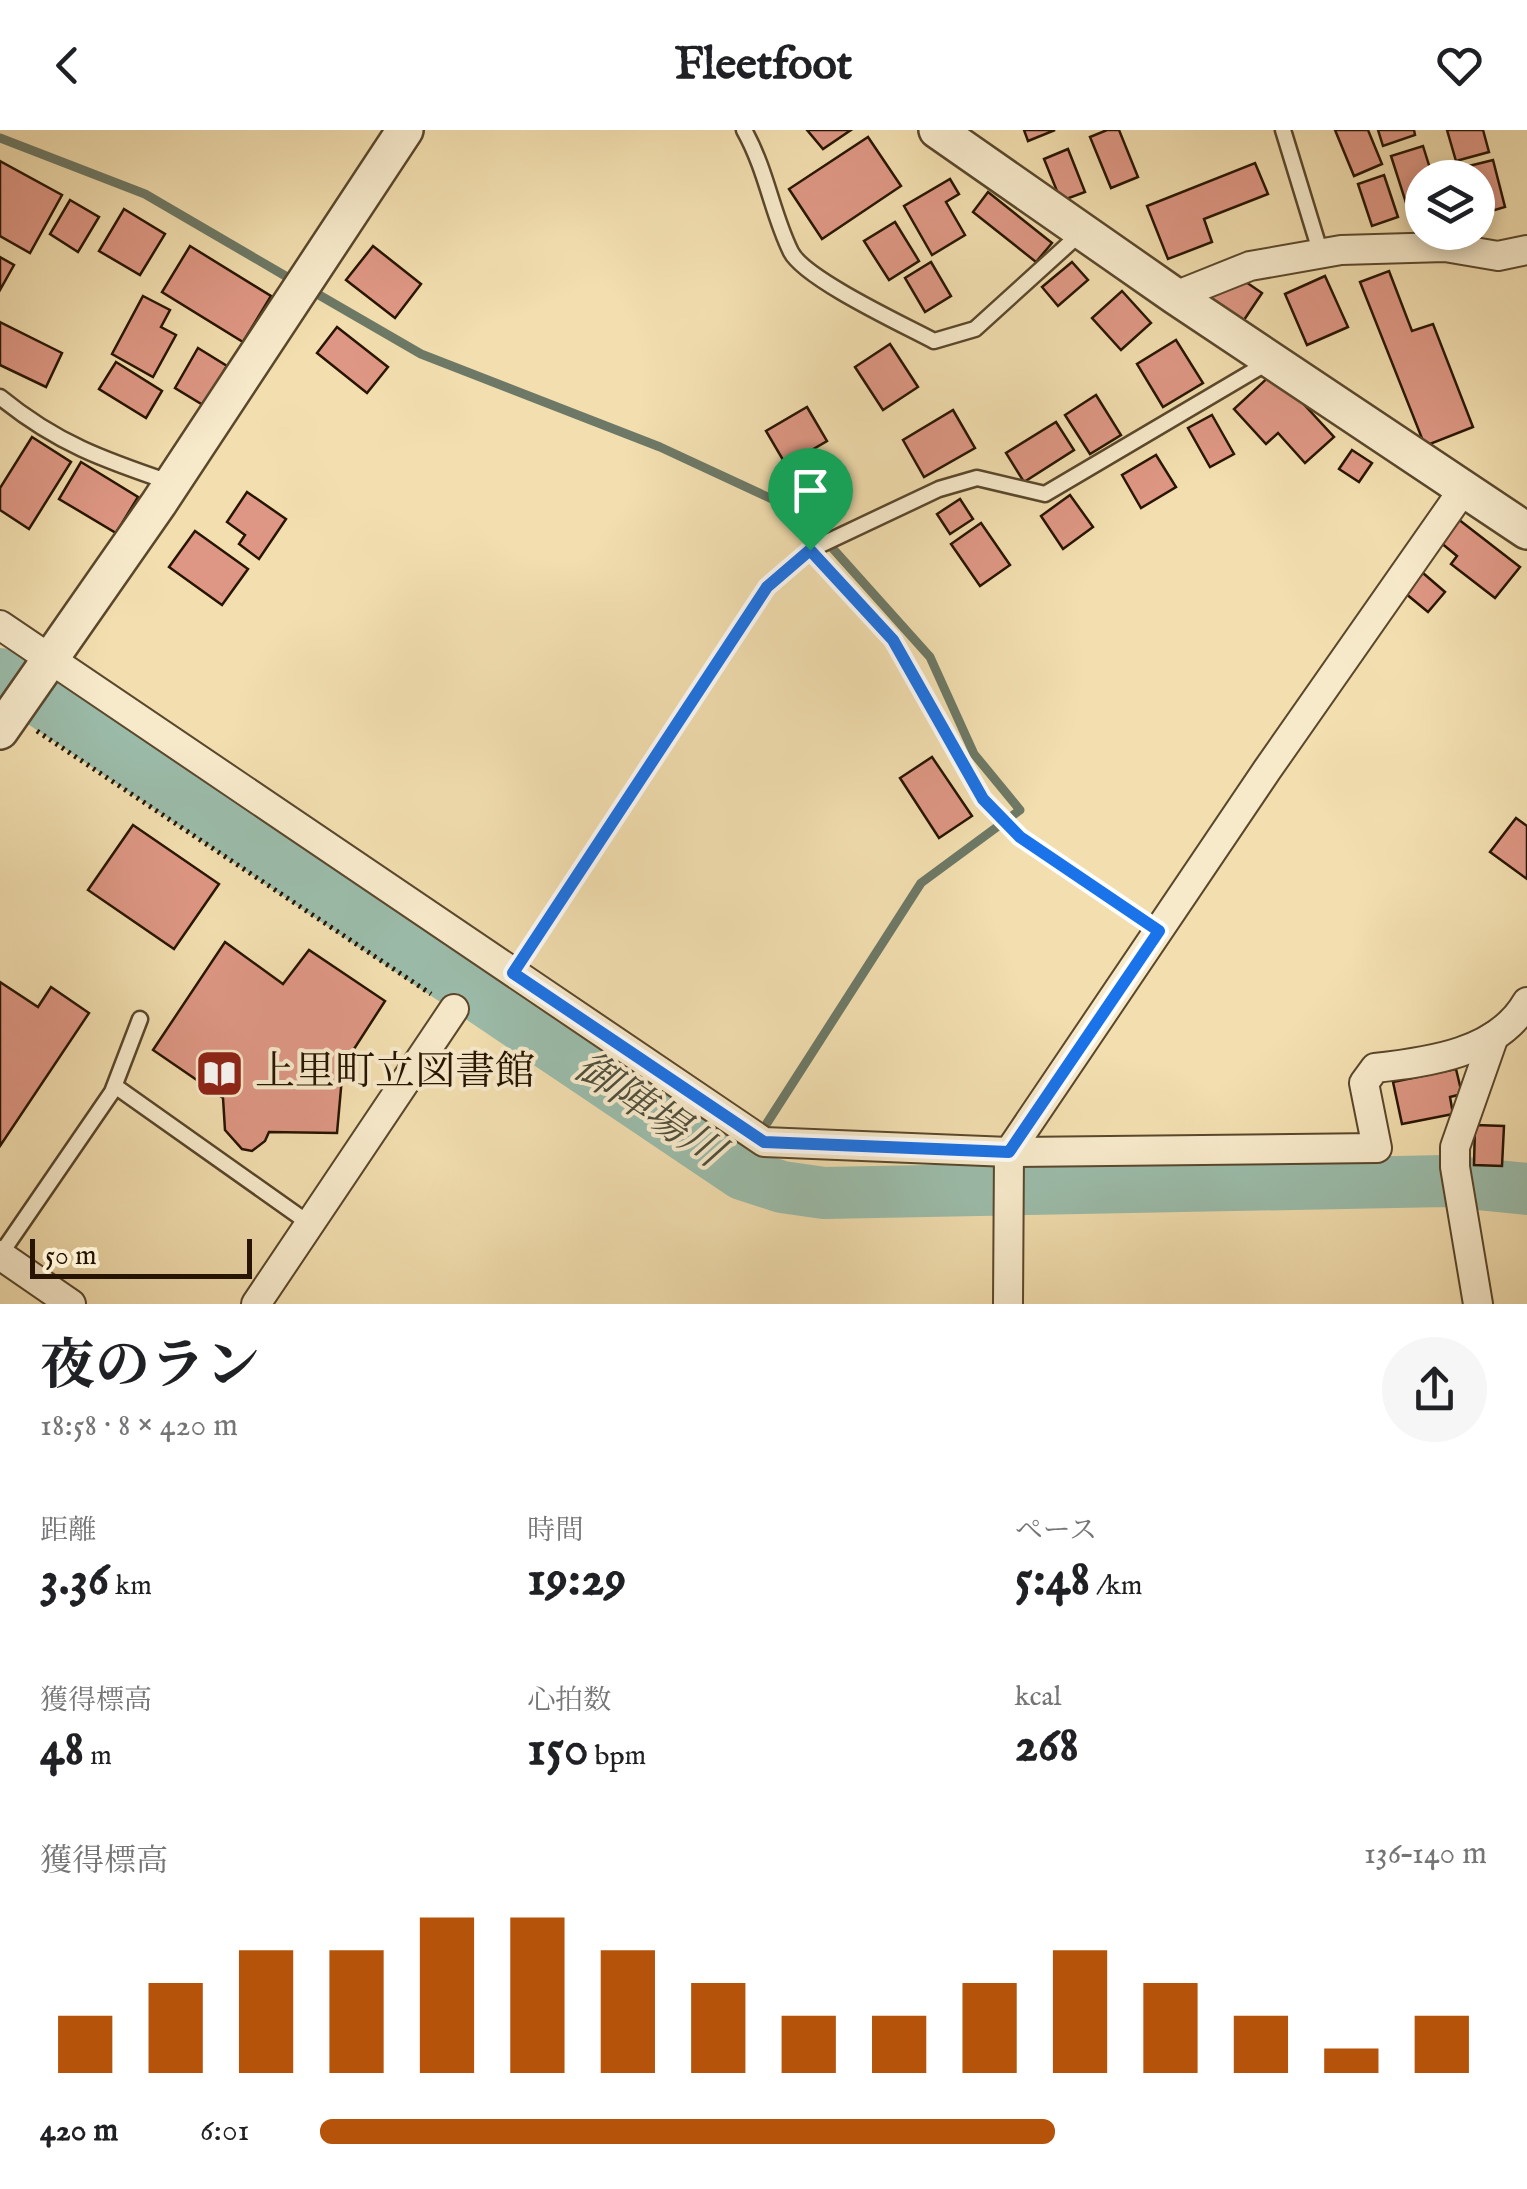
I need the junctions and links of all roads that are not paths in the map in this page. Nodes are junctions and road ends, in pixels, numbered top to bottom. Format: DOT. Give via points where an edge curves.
graph roads {
  1 [pos="405,130"];
  2 [pos="744,130"];
  3 [pos="937,130"];
  4 [pos="1284,130"];
  5 [pos="1083,231"];
  6 [pos="1527,250"];
  7 [pos="1321,254"];
  8 [pos="1175,296"];
  9 [pos="1272,360"];
  10 [pos="0,397"];
  11 [pos="172,483"];
  12 [pos="1465,488"];
  13 [pos="1527,530"];
  14 [pos="810,550"];
  15 [pos="0,625"];
  16 [pos="50,659"];
  17 [pos="10,717"];
  18 [pos="1527,1002"];
  19 [pos="454,1010"];
  20 [pos="140,1020"];
  21 [pos="1494,1036"];
  22 [pos="114,1086"];
  23 [pos="1009,1158"];
  24 [pos="310,1224"];
  25 [pos="0,1255"];
  26 [pos="71,1304"];
  27 [pos="256,1304"];
  28 [pos="1008,1304"];
  29 [pos="1478,1304"];
  1 -- 11 [label="street"];
  2 -- 5 [label="lane" via="792,256 840,292 934,341 975,329"];
  3 -- 5 [label="street"];
  4 -- 7 [label="lane"];
  5 -- 8 [label="street"];
  6 -- 7 [label="street" via="1498,256 1446,247"];
  7 -- 8 [label="street" via="1250,266"];
  8 -- 9 [label="street"];
  9 -- 12 [label="street"];
  9 -- 14 [label="lane" via="1045,494 976,478"];
  10 -- 11 [label="lane" via="89,455"];
  11 -- 16 [label="street"];
  12 -- 13 [label="street"];
  12 -- 23 [label="street"];
  15 -- 16 [label="street"];
  16 -- 17 [label="street"];
  16 -- 23 [label="street" via="764,1142"];
  18 -- 21 [label="street"];
  19 -- 24 [label="street"];
  20 -- 22 [label="lane"];
  21 -- 23 [label="street" via="1438,1061 1376,1068 1364,1083 1376,1148"];
  21 -- 29 [label="street" via="1455,1147"];
  22 -- 24 [label="lane"];
  22 -- 25 [label="lane"];
  23 -- 28 [label="street"];
  24 -- 27 [label="street"];
  25 -- 26 [label="street"];
}
